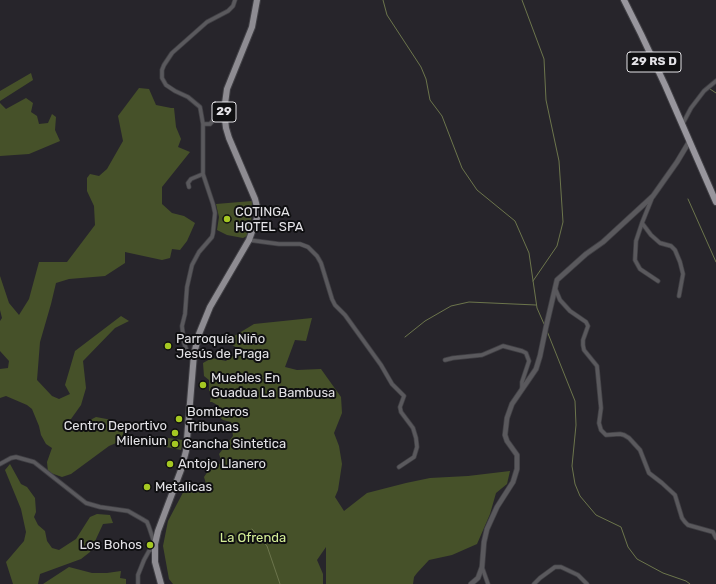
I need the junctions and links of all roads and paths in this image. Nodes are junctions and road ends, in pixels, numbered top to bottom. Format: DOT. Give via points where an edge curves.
graph roads {
  1 [pos="235,0"];
  2 [pos="257,0"];
  3 [pos="624,0"];
  4 [pos="716,81"];
  5 [pos="224,113"];
  6 [pos="203,124"];
  7 [pos="682,125"];
  8 [pos="689,142"];
  9 [pos="203,174"];
  10 [pos="189,187"];
  11 [pos="653,196"];
  12 [pos="716,202"];
  13 [pos="642,223"];
  14 [pos="249,240"];
  15 [pos="658,282"];
  16 [pos="555,287"];
  17 [pos="679,296"];
  18 [pos="194,357"];
  19 [pos="445,360"];
  20 [pos="522,390"];
  21 [pos="0,464"];
  22 [pos="399,467"];
  23 [pos="716,538"];
  24 [pos="154,547"];
  25 [pos="482,567"];
  26 [pos="138,584"];
  27 [pos="161,584"];
  28 [pos="471,584"];
  29 [pos="488,584"];
  30 [pos="534,584"];
  31 [pos="587,584"];
  1 -- 6 [label="street" via="228,11 207,22 172,53 162,70 162,78 166,85 198,104 202,111"];
  2 -- 5 [label="main road, 29" via="252,27 227,89"];
  3 -- 7 [label="highway, 29 RS D"];
  4 -- 7 [label="street" via="704,90"];
  5 -- 6 [label="street" via="208,125"];
  5 -- 14 [label="main road, 29" via="229,138 251,186 257,207 257,218"];
  6 -- 9 [label="street"];
  7 -- 8 [label="highway, 29 RS D"];
  8 -- 11 [label="street"];
  8 -- 12 [label="highway, 29 RS D"];
  9 -- 10 [label="street" via="191,179"];
  9 -- 18 [label="street" via="215,213 213,233 192,265 187,287 182,326 187,351"];
  11 -- 13 [label="street"];
  11 -- 16 [label="street" via="603,242 563,273"];
  13 -- 15 [label="street" via="636,241 636,260 640,269"];
  13 -- 17 [label="street" via="660,243 671,246 674,250 683,274"];
  14 -- 18 [label="main road, 29" via="206,315 198,334"];
  14 -- 22 [label="street" via="300,244 308,247 317,256 332,299 392,384 404,396 401,412 413,428 417,448 414,457"];
  16 -- 20 [label="street" via="536,369"];
  16 -- 23 [label="street" via="560,300 588,326 583,345 597,366 601,430 606,435 620,434 629,438 640,450 648,473 675,495 685,522 713,532"];
  18 -- 24 [label="main road, 29" via="186,451"];
  19 -- 20 [label="street" via="482,355 503,346 522,351 526,353 529,361"];
  20 -- 25 [label="street" via="512,404 505,427 507,441 517,455 517,468 513,482 487,529"];
  21 -- 24 [label="street" via="16,457 34,462 86,503 128,511 146,522"];
  24 -- 26 [label="street" via="144,560 138,575"];
  24 -- 27 [label="main road, 29"];
  25 -- 28 [label="street" via="478,578"];
  25 -- 29 [label="street"];
  30 -- 31 [label="street" via="555,567 562,567 578,575"];
}
